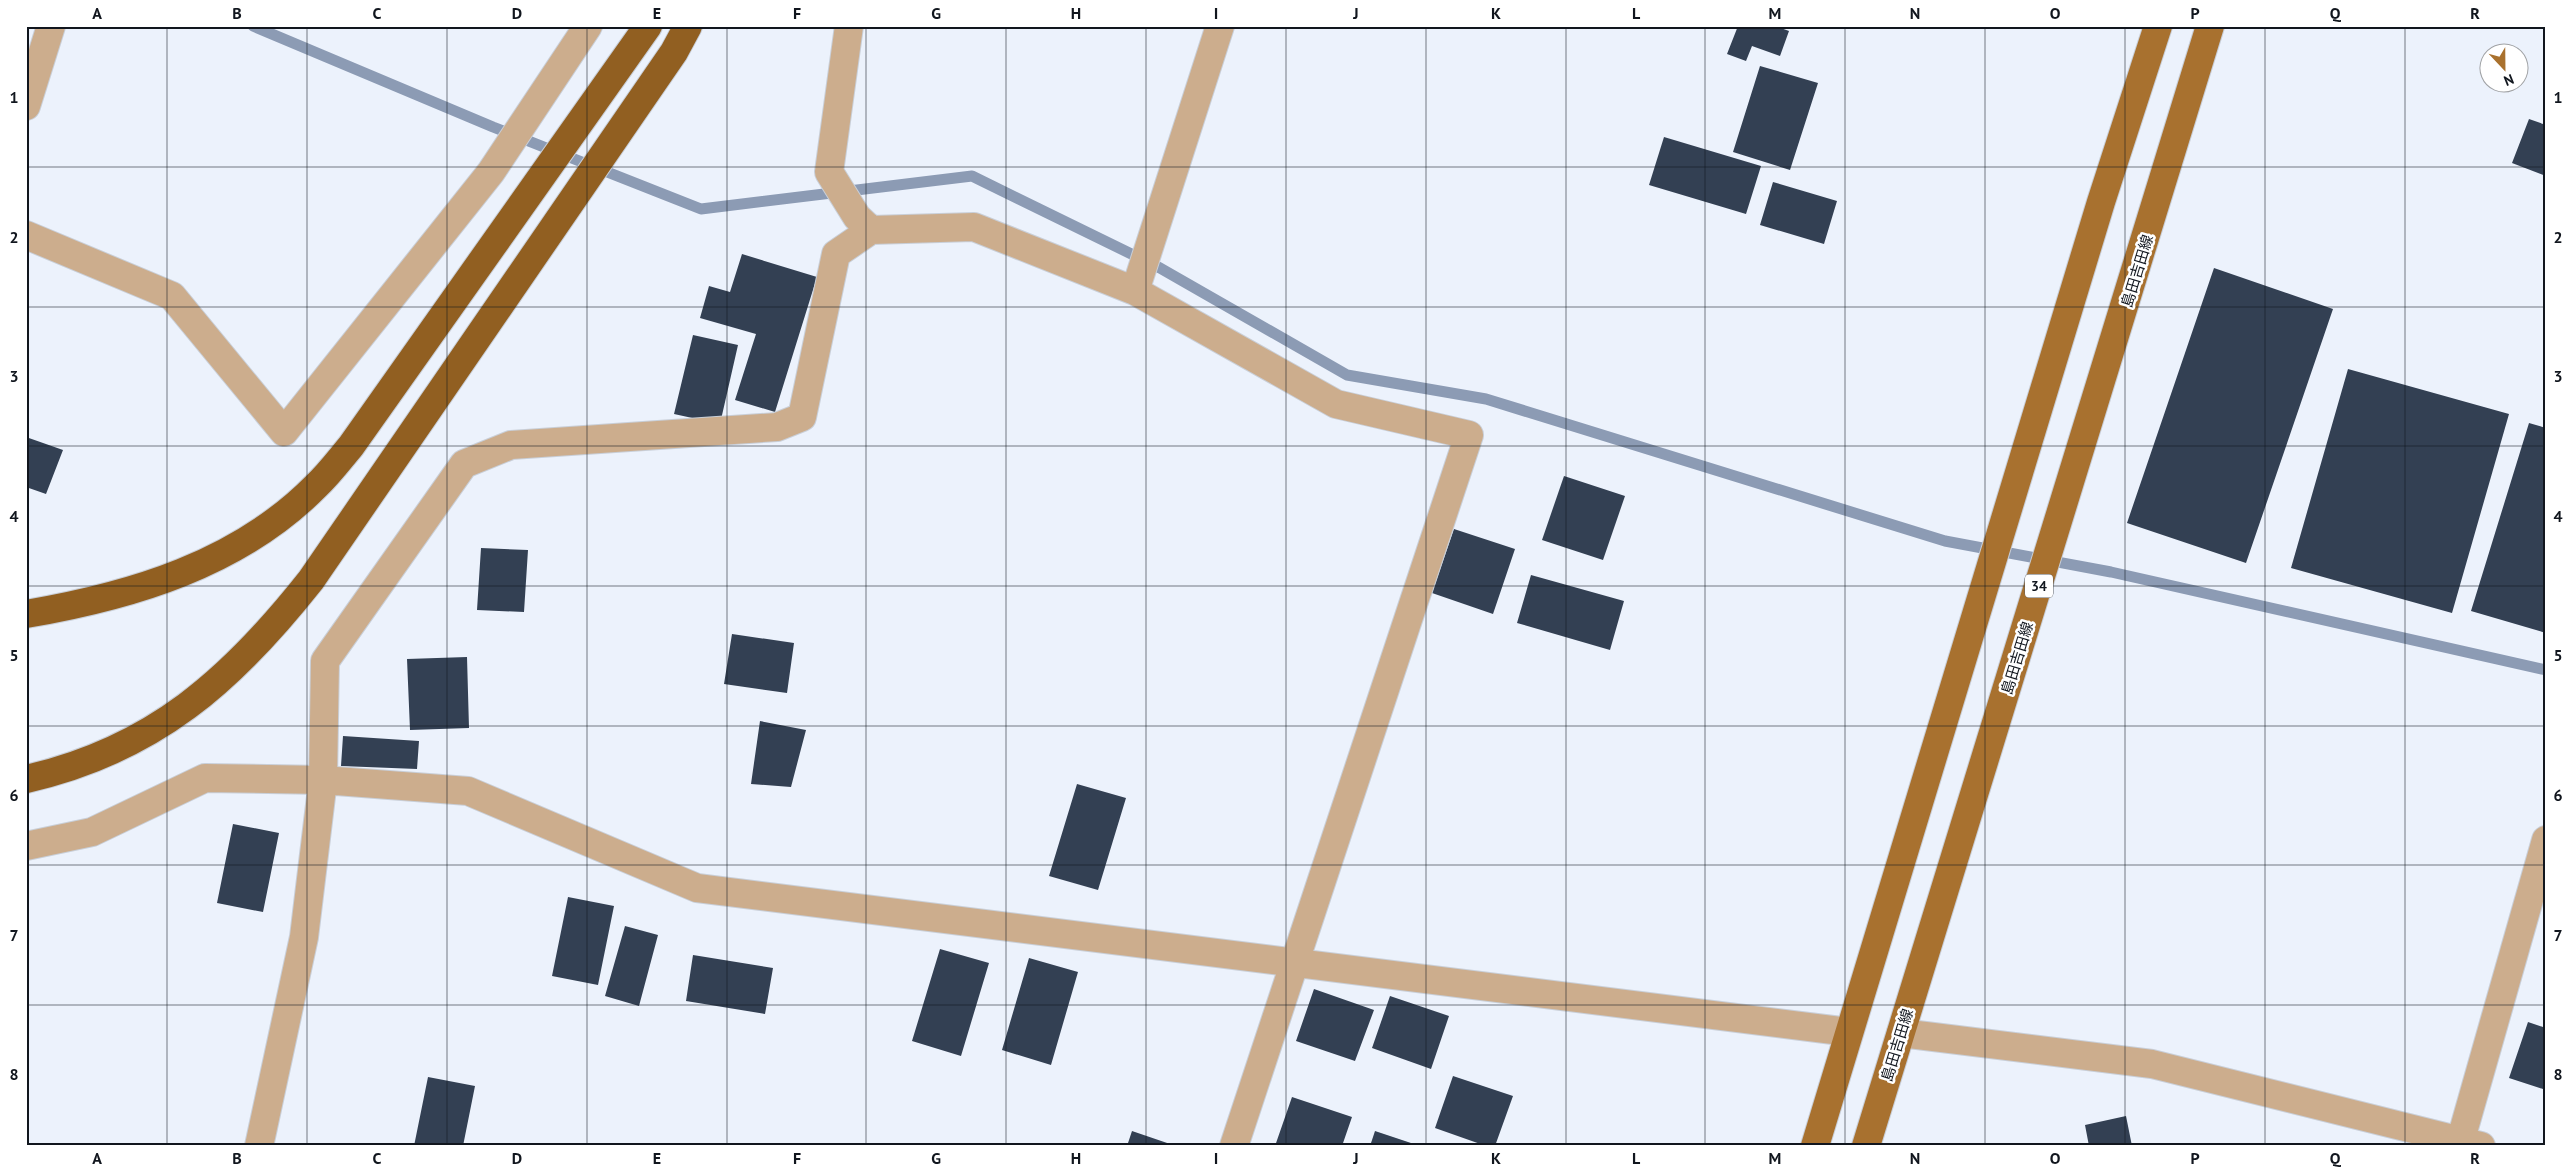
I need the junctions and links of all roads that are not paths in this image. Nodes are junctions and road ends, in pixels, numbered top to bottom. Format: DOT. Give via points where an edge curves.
graph roads {
  1 [pos="51,26"];
  2 [pos="588,26"];
  3 [pos="648,26"];
  4 [pos="688,26"];
  5 [pos="849,26"];
  6 [pos="1220,26"];
  7 [pos="2158,26"];
  8 [pos="2210,26"];
  9 [pos="26,106"];
  10 [pos="864,223"];
  11 [pos="26,235"];
  12 [pos="1135,291"];
  13 [pos="26,614"];
  14 [pos="26,779"];
  15 [pos="323,780"];
  16 [pos="2546,840"];
  17 [pos="26,846"];
  18 [pos="1293,963"];
  19 [pos="1849,1032"];
  20 [pos="1901,1033"];
  21 [pos="2467,1144"];
  22 [pos="259,1146"];
  23 [pos="1234,1146"];
  24 [pos="1814,1146"];
  25 [pos="1866,1146"];
  1 -- 9 [label="street"];
  2 -- 11 [label="street" via="491,172 284,432 172,296"];
  3 -- 13 [label="highway" via="351,446 316,486 276,521 235,548 190,570 130,592"];
  4 -- 14 [label="highway" via="668,60 311,580 274,627 235,668 189,706 141,737 93,759"];
  5 -- 10 [label="street" via="828,172"];
  6 -- 12 [label="street"];
  7 -- 19 [label="main road" via="2095,221"];
  8 -- 20 [label="main road, 島田吉田線 / 34"];
  10 -- 12 [label="street" via="974,227"];
  10 -- 15 [label="street" via="836,254 802,416 777,427 511,445 464,464 325,661"];
  12 -- 18 [label="street" via="1336,404 1469,435"];
  15 -- 17 [label="street" via="205,778 92,832"];
  15 -- 18 [label="street" via="468,791 697,888"];
  15 -- 22 [label="street" via="304,937"];
  16 -- 21 [label="street"];
  18 -- 19 [label="street"];
  18 -- 23 [label="street"];
  19 -- 24 [label="main road"];
  20 -- 21 [label="street" via="2152,1064"];
  20 -- 25 [label="main road, 島田吉田線 / 34"];
}
